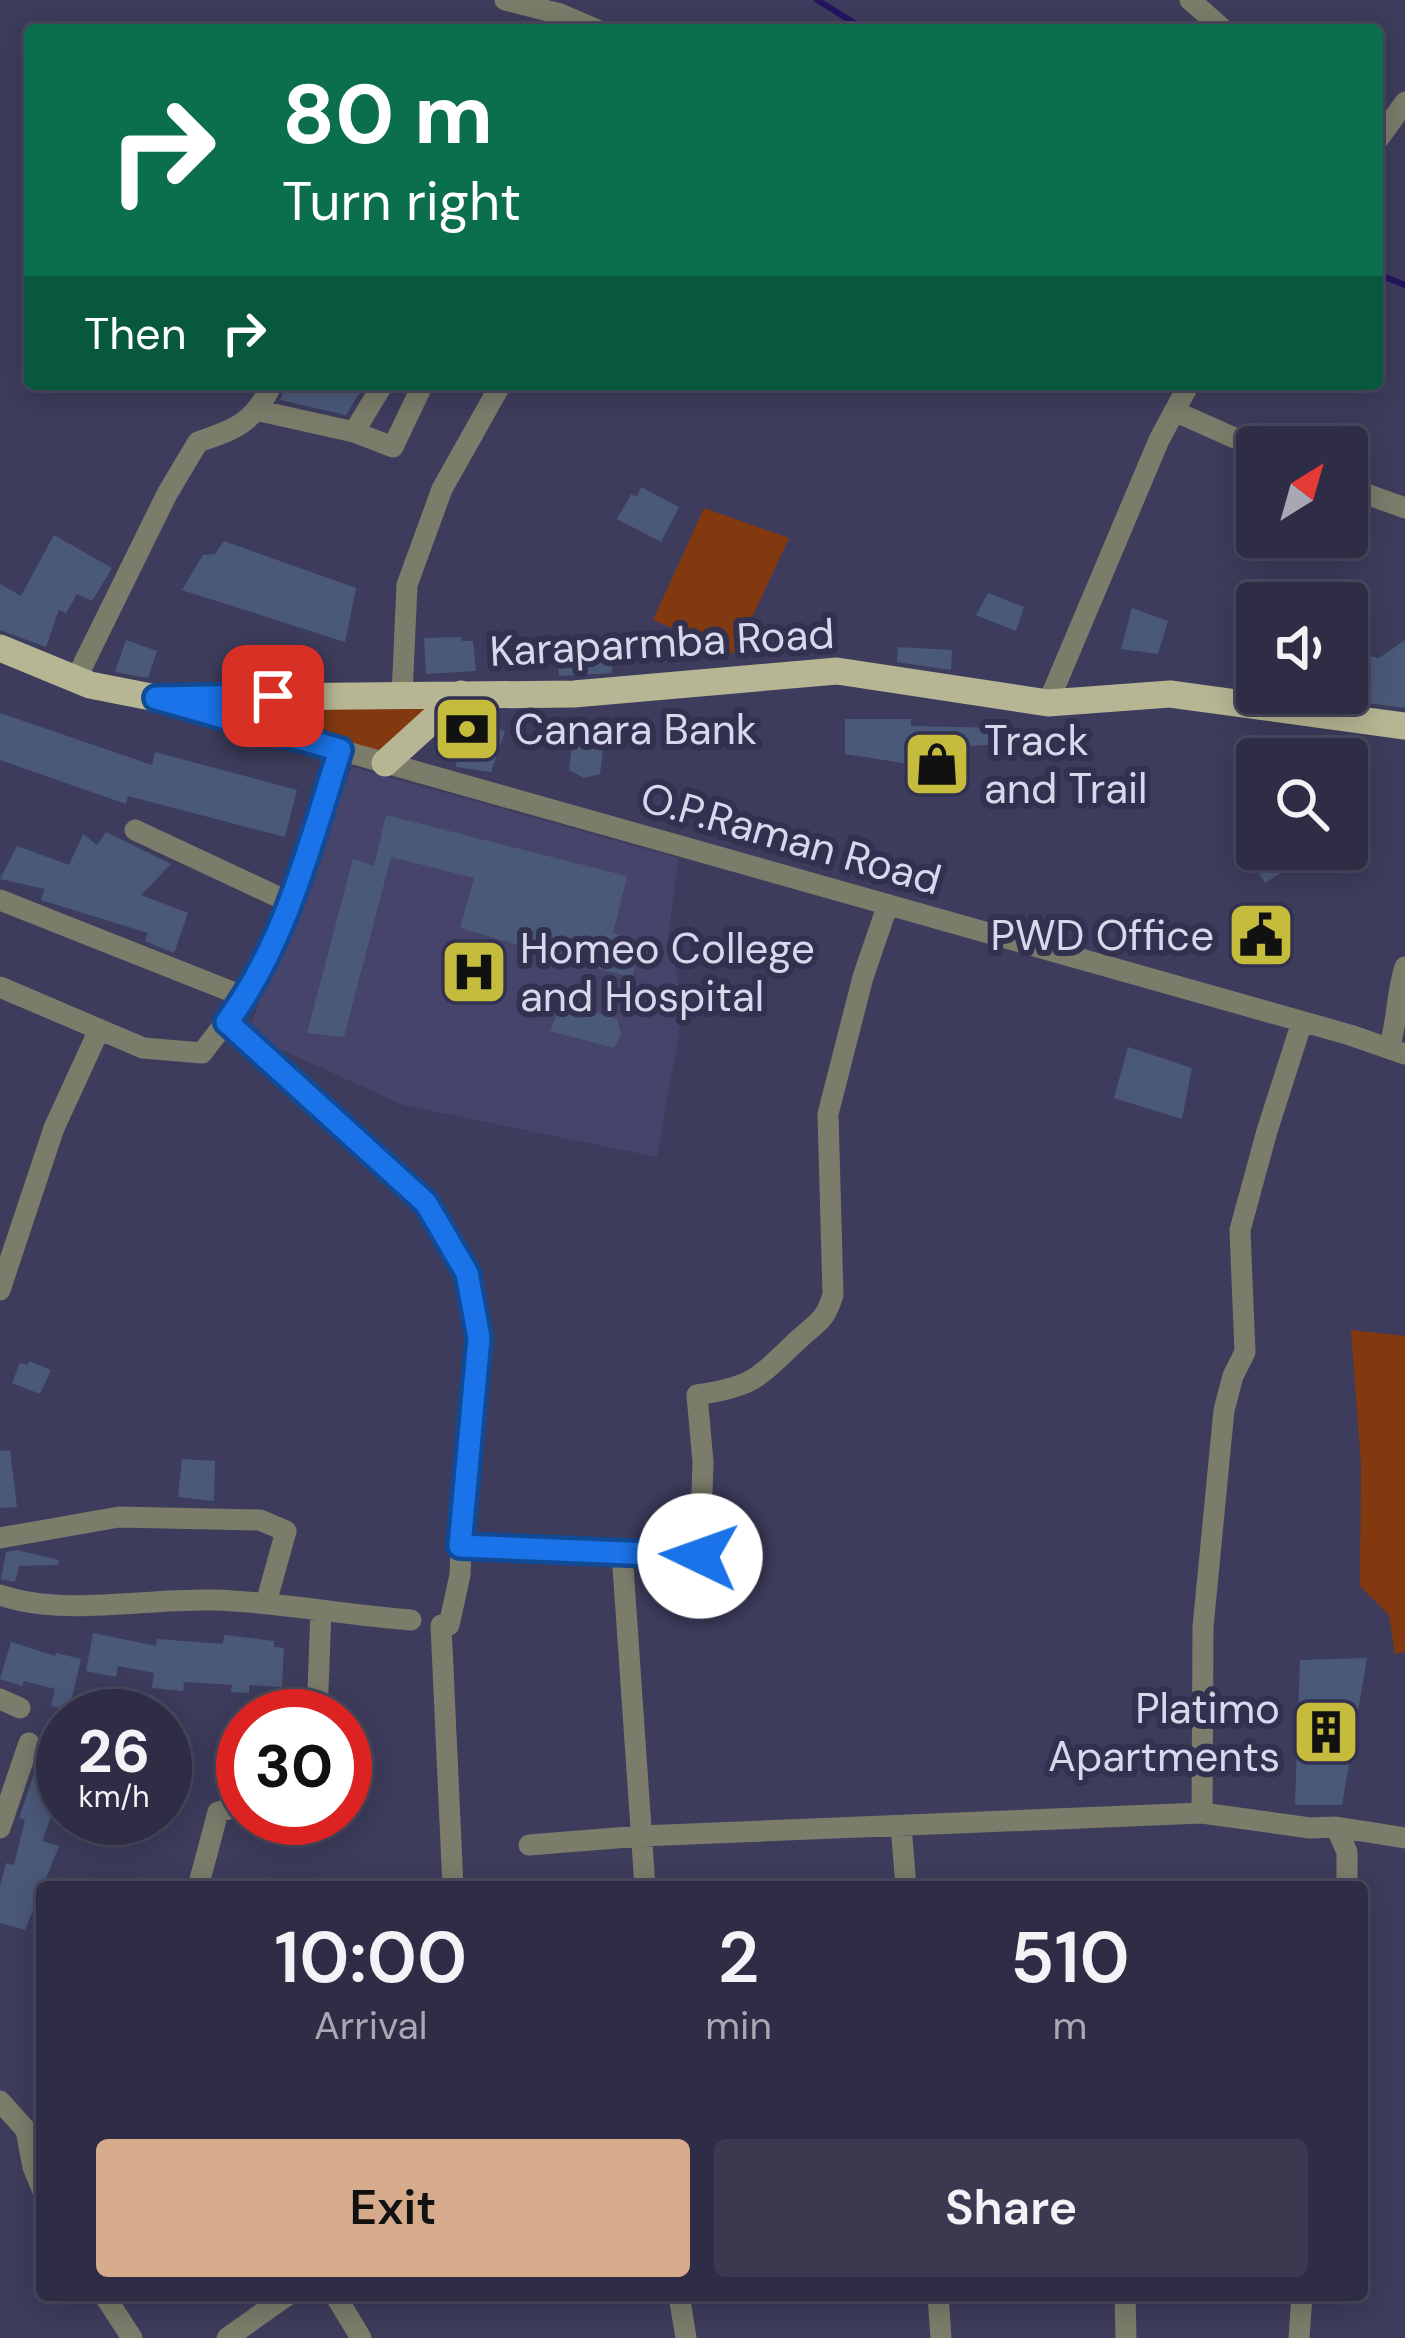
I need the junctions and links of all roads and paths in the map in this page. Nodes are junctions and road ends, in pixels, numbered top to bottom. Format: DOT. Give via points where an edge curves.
graph roads {
  1 [pos="505,0"];
  2 [pos="1190,0"];
  3 [pos="583,24"];
  4 [pos="1217,24"];
  5 [pos="1405,102"];
  6 [pos="1383,133"];
  7 [pos="269,390"];
  8 [pos="379,390"];
  9 [pos="420,390"];
  10 [pos="498,390"];
  11 [pos="1186,390"];
  12 [pos="260,410"];
  13 [pos="1174,411"];
  14 [pos="354,432"];
  15 [pos="1236,439"];
  16 [pos="1368,495"];
  17 [pos="1405,508"];
  18 [pos="0,648"];
  19 [pos="76,680"];
  20 [pos="461,694"];
  21 [pos="402,695"];
  22 [pos="156,698"];
  23 [pos="1048,704"];
  24 [pos="1405,726"];
  25 [pos="340,750"];
  26 [pos="385,763"];
  27 [pos="135,830"];
  28 [pos="0,900"];
  29 [pos="291,903"];
  30 [pos="887,907"];
  31 [pos="1405,967"];
  32 [pos="0,987"];
  33 [pos="245,997"];
  34 [pos="227,1022"];
  35 [pos="1302,1022"];
  36 [pos="99,1030"];
  37 [pos="1397,1051"];
  38 [pos="0,1290"];
  39 [pos="0,1538"];
  40 [pos="460,1546"];
  41 [pos="622,1552"];
  42 [pos="0,1595"];
  43 [pos="266,1603"];
  44 [pos="321,1610"];
  45 [pos="411,1620"];
  46 [pos="318,1689"];
  47 [pos="29,1743"];
  48 [pos="1202,1813"];
  49 [pos="216,1816"];
  50 [pos="901,1826"];
  51 [pos="1336,1827"];
  52 [pos="0,1828"];
  53 [pos="641,1836"];
  54 [pos="1405,1838"];
  55 [pos="529,1845"];
  56 [pos="199,1881"];
  57 [pos="453,1881"];
  58 [pos="645,1881"];
  59 [pos="906,1881"];
  60 [pos="1347,1881"];
  61 [pos="0,2101"];
  62 [pos="36,2148"];
  63 [pos="108,2301"];
  64 [pos="279,2301"];
  65 [pos="338,2301"];
  66 [pos="680,2301"];
  67 [pos="938,2301"];
  68 [pos="1125,2301"];
  69 [pos="1302,2301"];
  70 [pos="132,2338"];
  71 [pos="227,2338"];
  72 [pos="362,2338"];
  73 [pos="686,2338"];
  74 [pos="941,2338"];
  75 [pos="1126,2338"];
  76 [pos="1299,2338"];
  1 -- 3 [label="street"];
  2 -- 4 [label="street"];
  5 -- 6 [label="street"];
  7 -- 12 [label="street"];
  8 -- 14 [label="street"];
  9 -- 14 [label="street" via="393,447"];
  10 -- 21 [label="street" via="442,489 407,585"];
  11 -- 13 [label="street"];
  12 -- 14 [label="street"];
  12 -- 19 [label="street" via="198,442"];
  13 -- 15 [label="street"];
  13 -- 23 [label="street"];
  16 -- 17 [label="street"];
  18 -- 19 [label="main road, Karaparmba Road"];
  19 -- 22 [label="main road, Karaparmba Road"];
  20 -- 21 [label="main road, Karaparmba Road"];
  20 -- 23 [label="main road, Karaparmba Road" via="574,694 837,671"];
  20 -- 26 [label="main road"];
  21 -- 22 [label="main road, Karaparmba Road"];
  22 -- 25 [label="street, O.P.Raman Road"];
  23 -- 24 [label="main road, Karaparmba Road" via="1171,694"];
  25 -- 26 [label="street, O.P.Raman Road"];
  25 -- 29 [label="street"];
  26 -- 30 [label="street, O.P.Raman Road"];
  27 -- 29 [label="street"];
  28 -- 33 [label="street"];
  29 -- 33 [label="street"];
  30 -- 35 [label="street, O.P.Raman Road"];
  30 -- 41 [label="street" via="828,1114 833,1295 825,1320 768,1372 733,1390 698,1395 700,1556"];
  31 -- 37 [label="street"];
  32 -- 36 [label="street"];
  33 -- 34 [label="street"];
  34 -- 36 [label="street" via="202,1053 143,1048"];
  34 -- 40 [label="street" via="426,1203 467,1273 479,1338"];
  35 -- 37 [label="street, O.P.Raman Road"];
  35 -- 48 [label="street" via="1240,1230 1245,1352 1224,1409 1203,1628"];
  36 -- 38 [label="street" via="54,1128"];
  39 -- 43 [label="street" via="118,1517 260,1520 286,1531"];
  40 -- 41 [label="street"];
  40 -- 57 [label="street" via="449,1625 441,1625"];
  41 -- 53 [label="street"];
  42 -- 43 [label="street" via="63,1607 155,1599"];
  43 -- 44 [label="street"];
  44 -- 45 [label="street"];
  44 -- 46 [label="street"];
  47 -- 52 [label="street"];
  48 -- 50 [label="street"];
  48 -- 51 [label="street"];
  49 -- 56 [label="street"];
  50 -- 53 [label="street"];
  50 -- 59 [label="street"];
  51 -- 54 [label="street"];
  51 -- 60 [label="street"];
  53 -- 55 [label="street"];
  53 -- 58 [label="street"];
  61 -- 62 [label="street"];
  63 -- 70 [label="street"];
  64 -- 71 [label="street"];
  65 -- 72 [label="street"];
  66 -- 73 [label="street"];
  67 -- 74 [label="street"];
  68 -- 75 [label="street"];
  69 -- 76 [label="street"];
}
